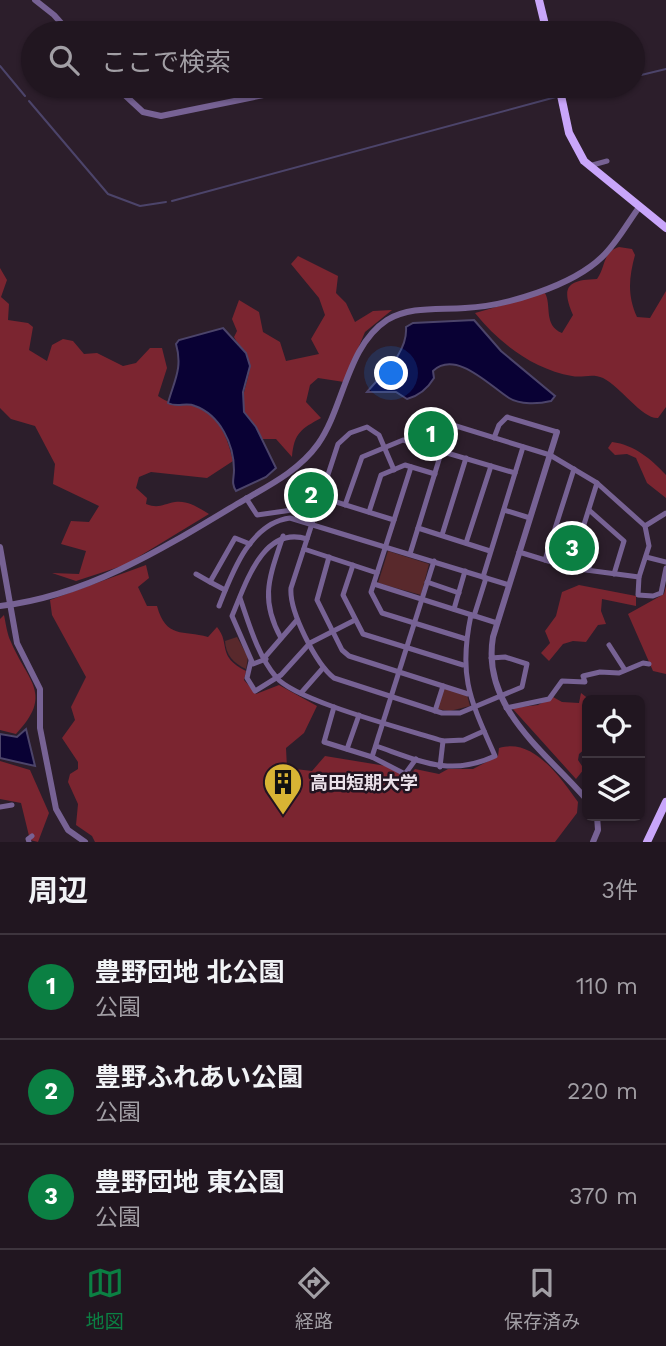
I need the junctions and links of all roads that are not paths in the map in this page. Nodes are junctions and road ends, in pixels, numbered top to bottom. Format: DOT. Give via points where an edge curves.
graph roads {
  1 [pos="35,0"];
  2 [pos="539,0"];
  3 [pos="59,21"];
  4 [pos="544,21"];
  5 [pos="128,98"];
  6 [pos="249,98"];
  7 [pos="562,98"];
  8 [pos="607,161"];
  9 [pos="589,166"];
  10 [pos="640,206"];
  11 [pos="666,228"];
  12 [pos="450,424"];
  13 [pos="557,432"];
  14 [pos="494,438"];
  15 [pos="413,441"];
  16 [pos="384,446"];
  17 [pos="523,447"];
  18 [pos="442,450"];
  19 [pos="550,455"];
  20 [pos="466,458"];
  21 [pos="491,466"];
  22 [pos="411,467"];
  23 [pos="574,469"];
  24 [pos="394,470"];
  25 [pos="515,473"];
  26 [pos="435,474"];
  27 [pos="597,483"];
  28 [pos="320,497"];
  29 [pos="246,499"];
  30 [pos="345,505"];
  31 [pos="504,510"];
  32 [pos="589,510"];
  33 [pos="369,512"];
  34 [pos="666,513"];
  35 [pos="530,518"];
  36 [pos="300,519"];
  37 [pos="394,520"];
  38 [pos="312,523"];
  39 [pos="645,526"];
  40 [pos="556,527"];
  41 [pos="418,528"];
  42 [pos="581,534"];
  43 [pos="283,536"];
  44 [pos="442,536"];
  45 [pos="307,539"];
  46 [pos="466,543"];
  47 [pos="250,544"];
  48 [pos="385,546"];
  49 [pos="0,547"];
  50 [pos="304,549"];
  51 [pos="490,551"];
  52 [pos="519,552"];
  53 [pos="410,554"];
  54 [pos="329,557"];
  55 [pos="646,557"];
  56 [pos="545,560"];
  57 [pos="434,561"];
  58 [pos="666,562"];
  59 [pos="353,565"];
  60 [pos="666,568"];
  61 [pos="588,570"];
  62 [pos="466,572"];
  63 [pos="377,573"];
  64 [pos="196,574"];
  65 [pos="614,574"];
  66 [pos="485,577"];
  67 [pos="639,577"];
  68 [pos="210,582"];
  69 [pos="427,582"];
  70 [pos="374,584"];
  71 [pos="509,585"];
  72 [pos="225,590"];
  73 [pos="458,593"];
  74 [pos="240,598"];
  75 [pos="422,599"];
  76 [pos="10,605"];
  77 [pos="0,606"];
  78 [pos="219,606"];
  79 [pos="454,609"];
  80 [pos="472,615"];
  81 [pos="298,620"];
  82 [pos="355,620"];
  83 [pos="415,623"];
  84 [pos="497,623"];
  85 [pos="333,631"];
  86 [pos="281,638"];
  87 [pos="466,639"];
  88 [pos="310,643"];
  89 [pos="609,645"];
  90 [pos="407,648"];
  91 [pos="265,658"];
  92 [pos="491,658"];
  93 [pos="251,660"];
  94 [pos="649,664"];
  95 [pos="463,665"];
  96 [pos="323,668"];
  97 [pos="625,670"];
  98 [pos="399,672"];
  99 [pos="276,679"];
  100 [pos="443,686"];
  101 [pos="301,692"];
  102 [pos="468,694"];
  103 [pos="499,696"];
  104 [pos="391,697"];
  105 [pos="334,707"];
  106 [pos="474,707"];
  107 [pos="505,708"];
  108 [pos="435,711"];
  109 [pos="359,715"];
  110 [pos="383,722"];
  111 [pos="484,731"];
  112 [pos="443,741"];
  113 [pos="376,746"];
  114 [pos="347,749"];
  115 [pos="372,757"];
  116 [pos="416,759"];
  117 [pos="440,767"];
  118 [pos="582,794"];
  119 [pos="666,802"];
  120 [pos="12,805"];
  121 [pos="0,807"];
  122 [pos="597,821"];
  123 [pos="85,842"];
  124 [pos="593,842"];
  125 [pos="647,842"];
  1 -- 3 [label="street"];
  2 -- 4 [label="main road"];
  5 -- 6 [label="street" via="143,112 161,116"];
  7 -- 9 [label="main road" via="573,144"];
  8 -- 9 [label="street"];
  9 -- 10 [label="main road"];
  10 -- 11 [label="main road"];
  10 -- 29 [label="street" via="603,256 578,274 506,302 415,310 384,322 366,342 325,433 310,455"];
  12 -- 14 [label="street"];
  12 -- 15 [label="street" via="427,417 416,427"];
  12 -- 18 [label="street"];
  13 -- 14 [label="street" via="507,417"];
  13 -- 19 [label="street"];
  14 -- 17 [label="street"];
  15 -- 16 [label="street"];
  15 -- 18 [label="street"];
  16 -- 24 [label="street"];
  16 -- 28 [label="street" via="368,427 349,433 336,448"];
  16 -- 30 [label="street" via="359,461"];
  17 -- 19 [label="street"];
  17 -- 25 [label="street"];
  18 -- 20 [label="street"];
  18 -- 26 [label="street"];
  19 -- 23 [label="street"];
  19 -- 35 [label="street"];
  20 -- 21 [label="street"];
  20 -- 44 [label="street"];
  21 -- 25 [label="street"];
  21 -- 46 [label="street"];
  22 -- 24 [label="street"];
  22 -- 26 [label="street"];
  22 -- 37 [label="street"];
  23 -- 27 [label="street"];
  23 -- 40 [label="street"];
  24 -- 33 [label="street" via="381,475"];
  25 -- 31 [label="street"];
  26 -- 41 [label="street"];
  27 -- 32 [label="street"];
  27 -- 39 [label="street"];
  28 -- 30 [label="street"];
  28 -- 38 [label="street"];
  29 -- 36 [label="street" via="257,515 296,509"];
  29 -- 76 [label="street" via="127,567"];
  30 -- 33 [label="street"];
  31 -- 35 [label="street"];
  31 -- 51 [label="street"];
  32 -- 42 [label="street"];
  32 -- 65 [label="street" via="624,541"];
  33 -- 37 [label="street"];
  34 -- 39 [label="street"];
  35 -- 52 [label="street"];
  36 -- 38 [label="street"];
  36 -- 47 [label="street" via="272,522"];
  37 -- 48 [label="street"];
  38 -- 45 [label="street"];
  38 -- 48 [label="street"];
  39 -- 55 [label="street" via="649,541"];
  40 -- 42 [label="street"];
  40 -- 56 [label="street"];
  41 -- 44 [label="street"];
  41 -- 53 [label="street"];
  42 -- 61 [label="street" via="596,548"];
  43 -- 45 [label="street"];
  43 -- 74 [label="street" via="269,544"];
  43 -- 86 [label="street" via="267,598"];
  44 -- 46 [label="street"];
  45 -- 50 [label="street"];
  46 -- 51 [label="street"];
  47 -- 68 [label="street" via="235,538"];
  47 -- 72 [label="street"];
  48 -- 53 [label="street"];
  48 -- 63 [label="street"];
  49 -- 76 [label="street"];
  50 -- 54 [label="street"];
  50 -- 81 [label="street" via="290,597"];
  51 -- 66 [label="street"];
  52 -- 56 [label="street"];
  52 -- 71 [label="street"];
  53 -- 57 [label="street"];
  54 -- 59 [label="street"];
  54 -- 85 [label="street" via="316,596"];
  55 -- 58 [label="street"];
  55 -- 67 [label="street"];
  56 -- 61 [label="street"];
  57 -- 62 [label="street"];
  57 -- 69 [label="street"];
  59 -- 63 [label="street"];
  59 -- 82 [label="street" via="343,596"];
  60 -- 67 [label="street" via="661,593 653,596 638,595"];
  61 -- 65 [label="street"];
  62 -- 66 [label="street"];
  62 -- 73 [label="street"];
  63 -- 70 [label="street"];
  64 -- 68 [label="street"];
  65 -- 67 [label="street"];
  66 -- 71 [label="street"];
  66 -- 80 [label="street"];
  68 -- 72 [label="street"];
  69 -- 73 [label="street"];
  69 -- 75 [label="street"];
  70 -- 75 [label="street"];
  70 -- 83 [label="street" via="371,592 383,613"];
  71 -- 84 [label="street"];
  72 -- 78 [label="street"];
  73 -- 79 [label="street"];
  74 -- 91 [label="street"];
  74 -- 93 [label="street" via="232,616"];
  75 -- 79 [label="street"];
  75 -- 83 [label="street"];
  76 -- 77 [label="street"];
  76 -- 123 [label="street" via="18,646 40,689 40,728 56,810 63,825"];
  79 -- 80 [label="street"];
  80 -- 84 [label="street"];
  80 -- 87 [label="street"];
  81 -- 86 [label="street"];
  81 -- 88 [label="street"];
  82 -- 85 [label="street"];
  82 -- 90 [label="street" via="363,634"];
  83 -- 87 [label="street"];
  83 -- 90 [label="street"];
  84 -- 92 [label="street"];
  85 -- 88 [label="street"];
  85 -- 98 [label="street" via="349,656"];
  86 -- 91 [label="street"];
  87 -- 95 [label="street"];
  88 -- 96 [label="street"];
  88 -- 99 [label="street"];
  89 -- 97 [label="street"];
  90 -- 95 [label="street"];
  90 -- 98 [label="street"];
  91 -- 93 [label="street" via="253,664"];
  91 -- 99 [label="street"];
  92 -- 103 [label="street"];
  92 -- 103 [label="street" via="527,664 522,687"];
  93 -- 99 [label="street" via="247,678 256,691"];
  94 -- 97 [label="street"];
  95 -- 102 [label="street"];
  96 -- 101 [label="street"];
  96 -- 104 [label="street" via="342,682"];
  97 -- 107 [label="street" via="583,676 585,682 562,681 548,699"];
  98 -- 100 [label="street"];
  98 -- 104 [label="street"];
  99 -- 101 [label="street"];
  100 -- 102 [label="street"];
  100 -- 108 [label="street"];
  101 -- 105 [label="street"];
  102 -- 106 [label="street"];
  103 -- 106 [label="street"];
  103 -- 107 [label="street"];
  104 -- 108 [label="street"];
  104 -- 110 [label="street"];
  105 -- 109 [label="street"];
  105 -- 114 [label="street" via="323,741"];
  106 -- 108 [label="street" via="455,714"];
  106 -- 111 [label="street"];
  107 -- 118 [label="street"];
  109 -- 110 [label="street"];
  109 -- 114 [label="street"];
  110 -- 112 [label="street"];
  110 -- 113 [label="street"];
  111 -- 112 [label="street" via="464,740"];
  111 -- 117 [label="street" via="495,756 472,766"];
  112 -- 117 [label="street"];
  113 -- 115 [label="street"];
  113 -- 116 [label="street"];
  114 -- 115 [label="street"];
  115 -- 116 [label="street" via="405,774"];
  116 -- 117 [label="street"];
  119 -- 125 [label="main road"];
  120 -- 121 [label="street"];
  122 -- 124 [label="street"];
}
